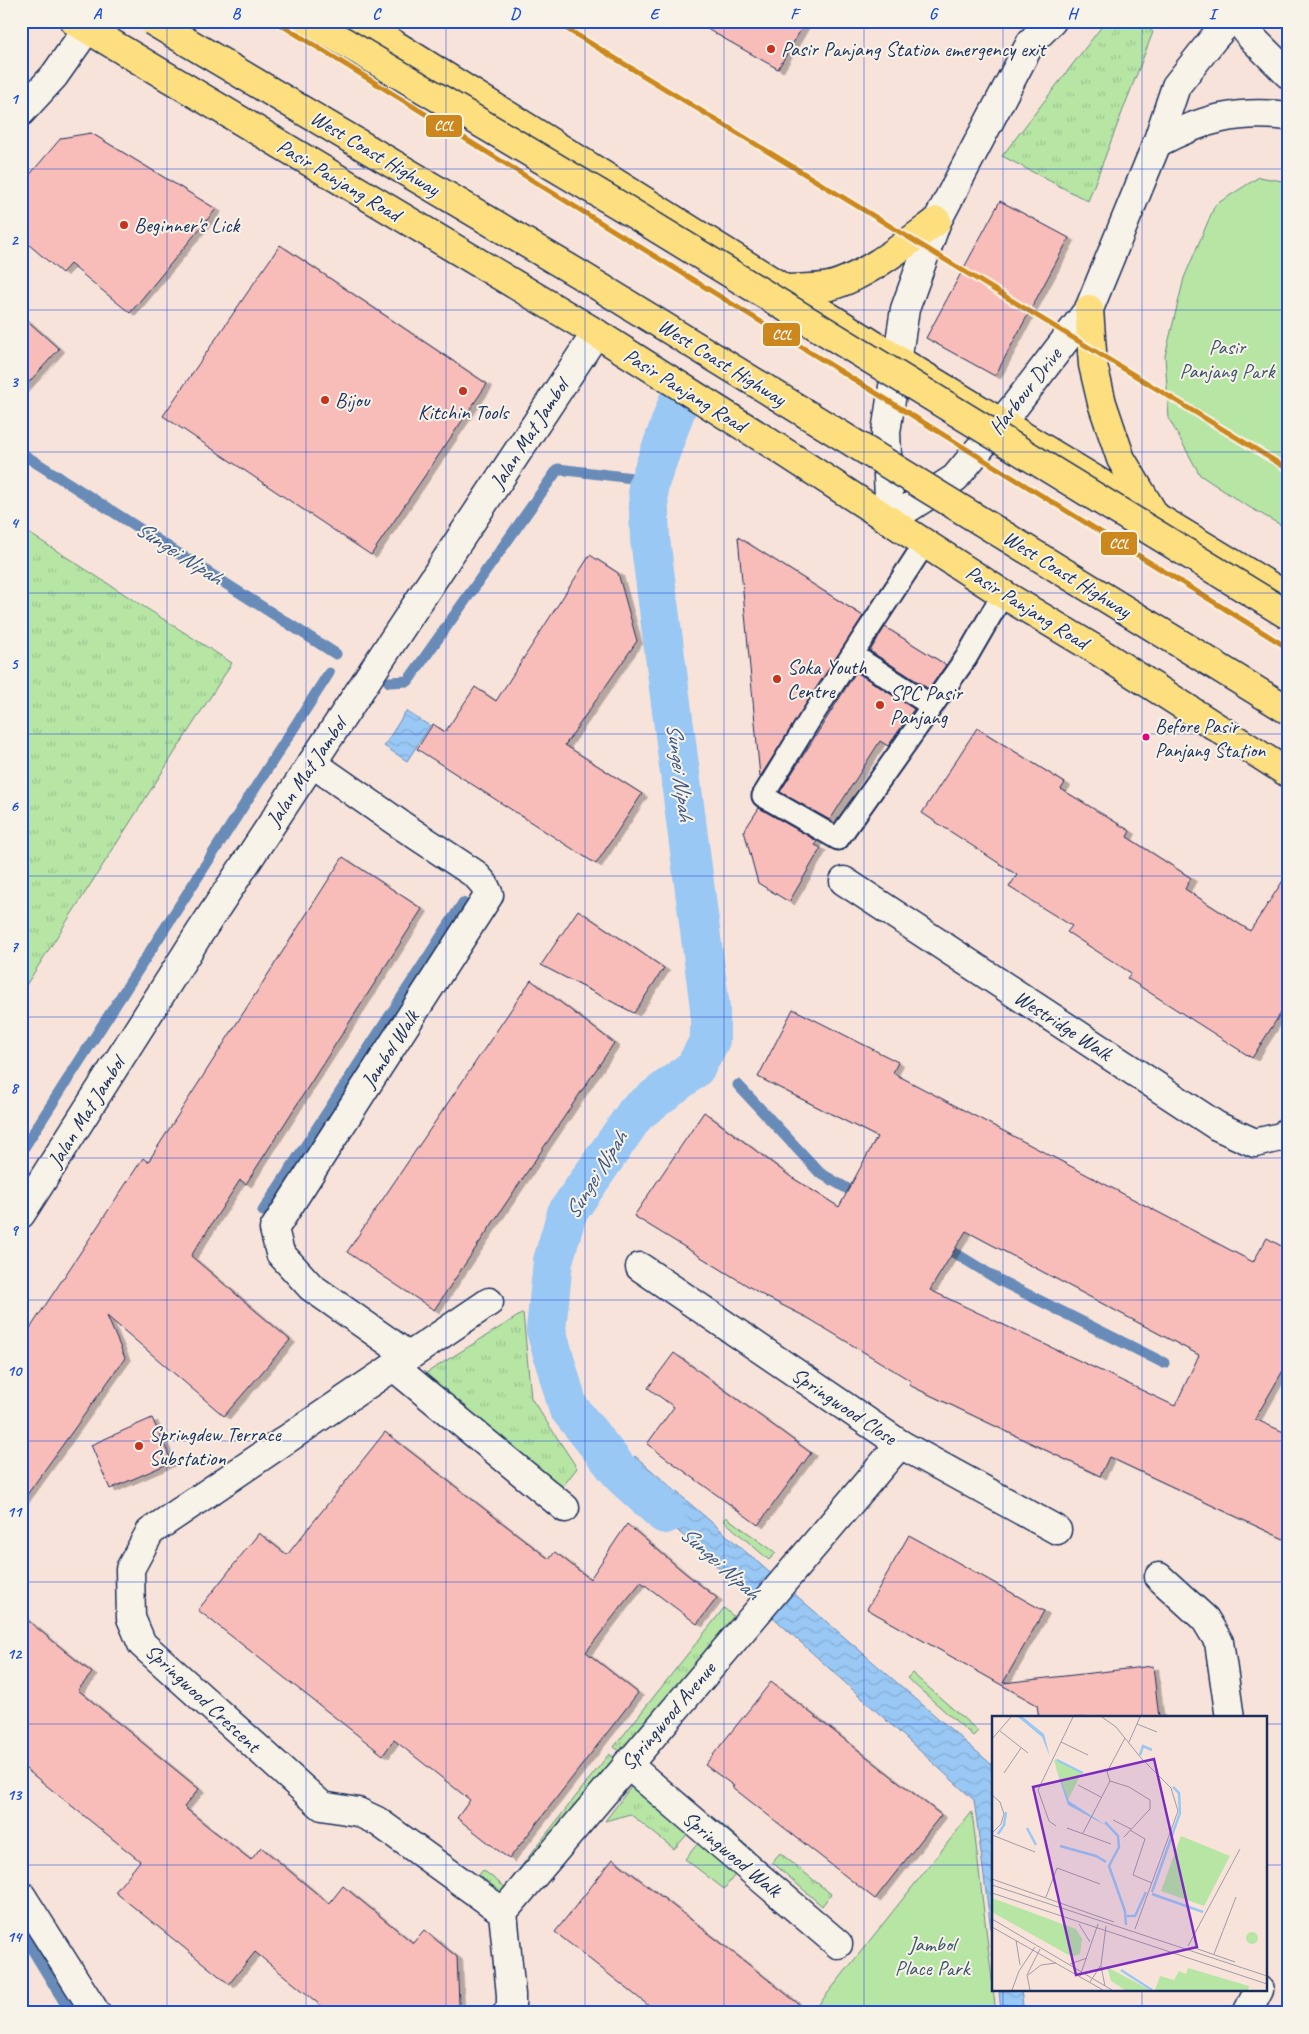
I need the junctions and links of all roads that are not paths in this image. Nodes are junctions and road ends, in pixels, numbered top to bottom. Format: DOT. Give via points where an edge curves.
graph roads {
  1 [pos="152,21"];
  2 [pos="309,21"];
  3 [pos="357,21"];
  4 [pos="1052,21"];
  5 [pos="1229,21"];
  6 [pos="1239,21"];
  7 [pos="80,25"];
  8 [pos="1033,31"];
  9 [pos="1288,74"];
  10 [pos="21,112"];
  11 [pos="1288,116"];
  12 [pos="1157,143"];
  13 [pos="937,221"];
  14 [pos="787,289"];
  15 [pos="1089,309"];
  16 [pos="596,333"];
  17 [pos="898,360"];
  18 [pos="1001,422"];
  19 [pos="1155,516"];
  20 [pos="890,520"];
  21 [pos="925,544"];
  22 [pos="1003,594"];
  23 [pos="1288,597"];
  24 [pos="1288,615"];
  25 [pos="853,654"];
  26 [pos="932,706"];
  27 [pos="1288,710"];
  28 [pos="312,763"];
  29 [pos="1288,773"];
  30 [pos="844,882"];
  31 [pos="1288,1132"];
  32 [pos="21,1214"];
  33 [pos="640,1267"];
  34 [pos="489,1302"];
  35 [pos="402,1362"];
  36 [pos="900,1444"];
  37 [pos="565,1508"];
  38 [pos="1057,1530"];
  39 [pos="1159,1577"];
  40 [pos="1230,1716"];
  41 [pos="627,1764"];
  42 [pos="21,1895"];
  43 [pos="504,1912"];
  44 [pos="838,1944"];
  45 [pos="1258,1992"];
  46 [pos="96,2013"];
  47 [pos="507,2013"];
  48 [pos="1248,2013"];
  1 -- 27 [label="main road, West Coast Highway, bridge" via="582,276"];
  2 -- 24 [label="main road, bridge" via="635,215"];
  3 -- 14 [label="main road"];
  4 -- 8 [label="street"];
  5 -- 12 [label="street, Harbour Drive" via="1176,86"];
  6 -- 9 [label="street"];
  7 -- 10 [label="street" via="54,76"];
  7 -- 16 [label="main road, Pasir Panjang Road"];
  8 -- 13 [label="street"];
  11 -- 12 [label="street" via="1245,114 1181,130"];
  12 -- 15 [label="street, Harbour Drive"];
  13 -- 14 [label="main road" via="851,278 829,286"];
  13 -- 17 [label="street" via="905,309"];
  14 -- 17 [label="main road"];
  15 -- 18 [label="street, Harbour Drive"];
  15 -- 19 [label="main road" via="1093,365 1102,403 1121,458"];
  16 -- 20 [label="main road, Pasir Panjang Road"];
  16 -- 28 [label="street, Jalan Mat Jambol"];
  17 -- 18 [label="main road"];
  17 -- 20 [label="street" via="886,432"];
  18 -- 19 [label="main road"];
  18 -- 20 [label="street, Harbour Drive" via="955,478"];
  19 -- 23 [label="main road"];
  20 -- 21 [label="main road, Pasir Panjang Road"];
  21 -- 22 [label="main road, Pasir Panjang Road"];
  21 -- 25 [label="lane"];
  22 -- 26 [label="lane" via="966,658"];
  22 -- 29 [label="main road, Pasir Panjang Road"];
  25 -- 26 [label="lane"];
  25 -- 26 [label="lane" via="763,796 838,839"];
  28 -- 32 [label="street, Jalan Mat Jambol" via="185,954"];
  28 -- 35 [label="street, Jambol Walk" via="476,874 488,895 274,1229 280,1253 311,1288"];
  30 -- 31 [label="street, Westridge Walk" via="1217,1126 1255,1143 1285,1136"];
  33 -- 36 [label="street, Springwood Close"];
  34 -- 35 [label="street, Springwood Crescent"];
  35 -- 37 [label="street"];
  35 -- 43 [label="street, Springwood Crescent" via="150,1532 130,1569 132,1618 142,1644 322,1806 358,1812 378,1821"];
  36 -- 38 [label="street, Springwood Close"];
  36 -- 41 [label="street, Springwood Avenue"];
  39 -- 40 [label="street" via="1205,1619 1219,1642"];
  41 -- 43 [label="street, Springwood Avenue"];
  41 -- 44 [label="street, Springwood Walk"];
  42 -- 46 [label="street"];
  43 -- 47 [label="street" via="511,1995 511,2008"];
  45 -- 48 [label="street"];
}
